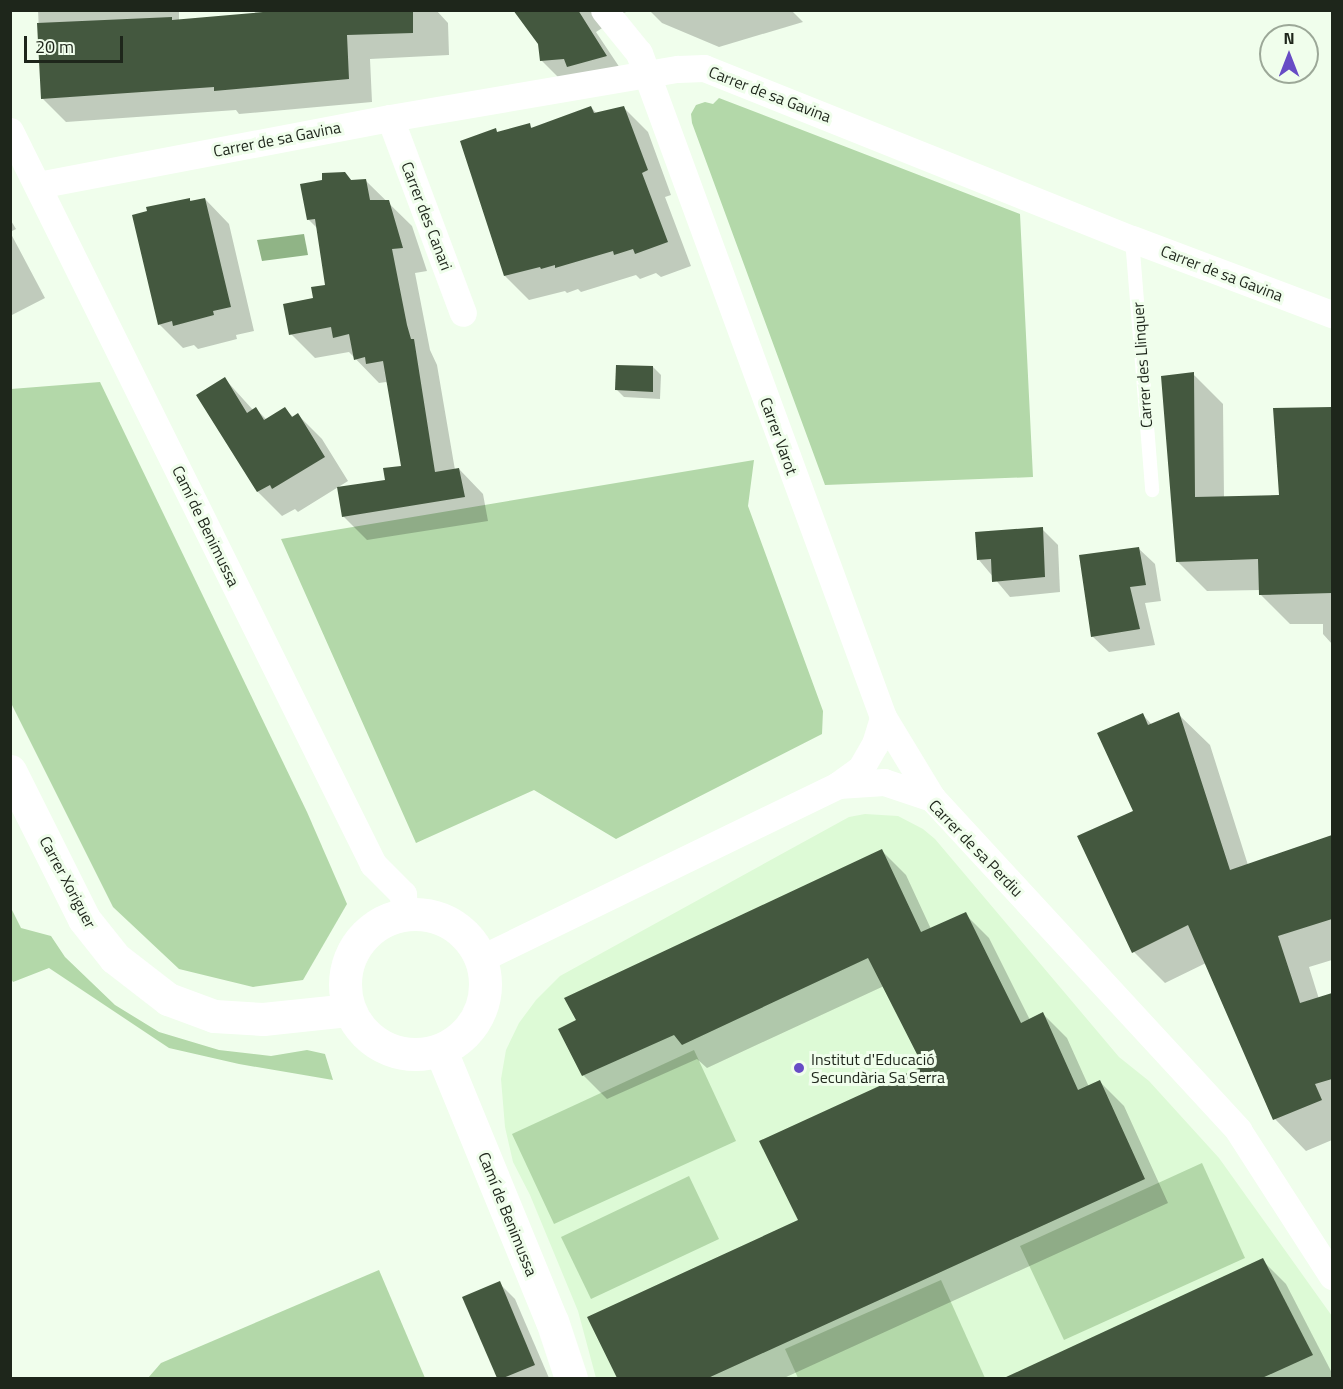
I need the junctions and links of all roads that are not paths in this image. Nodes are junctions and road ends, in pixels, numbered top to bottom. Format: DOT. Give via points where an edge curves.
graph roads {
  1 [pos="604,10"];
  2 [pos="646,75"];
  3 [pos="390,118"];
  4 [pos="10,131"];
  5 [pos="38,185"];
  6 [pos="1132,239"];
  7 [pos="463,313"];
  8 [pos="1332,314"];
  9 [pos="1152,490"];
  10 [pos="883,717"];
  11 [pos="10,771"];
  12 [pos="838,786"];
  13 [pos="932,798"];
  14 [pos="404,913"];
  15 [pos="482,958"];
  16 [pos="348,1010"];
  17 [pos="441,1051"];
  18 [pos="1332,1276"];
  19 [pos="571,1378"];
  1 -- 2 [label="street, Carrer Varot" via="639,53"];
  2 -- 3 [label="street, Carrer de sa Gavina"];
  2 -- 6 [label="street, Carrer de sa Gavina" via="704,68 724,74"];
  2 -- 10 [label="street, Carrer Varot"];
  3 -- 5 [label="street, Carrer de sa Gavina"];
  3 -- 7 [label="street, Carrer des Canari"];
  4 -- 5 [label="street, Camí de Benimussa"];
  5 -- 14 [label="street, Camí de Benimussa" via="373,864 403,894"];
  6 -- 8 [label="street, Carrer de sa Gavina"];
  6 -- 9 [label="lane, Carrer des Llinquer"];
  10 -- 12 [label="street" via="875,744 861,768"];
  10 -- 13 [label="street, Carrer Varot"];
  11 -- 16 [label="street, Carrer Xoriguer" via="84,919 115,958 168,999 214,1016 263,1019"];
  12 -- 13 [label="street, Carrer de sa Perdiu" via="884,782"];
  12 -- 15 [label="street, Carrer de sa Perdiu"];
  13 -- 18 [label="street, Carrer de sa Perdiu" via="1238,1130"];
  14 -- 15 [label="street" via="436,916 464,932"];
  14 -- 16 [label="street" via="375,925 353,948 344,978"];
  15 -- 17 [label="street" via="486,994 479,1011 471,1028"];
  16 -- 17 [label="street" via="370,1040 404,1055"];
  17 -- 19 [label="street, Camí de Benimussa" via="552,1321"];
}
